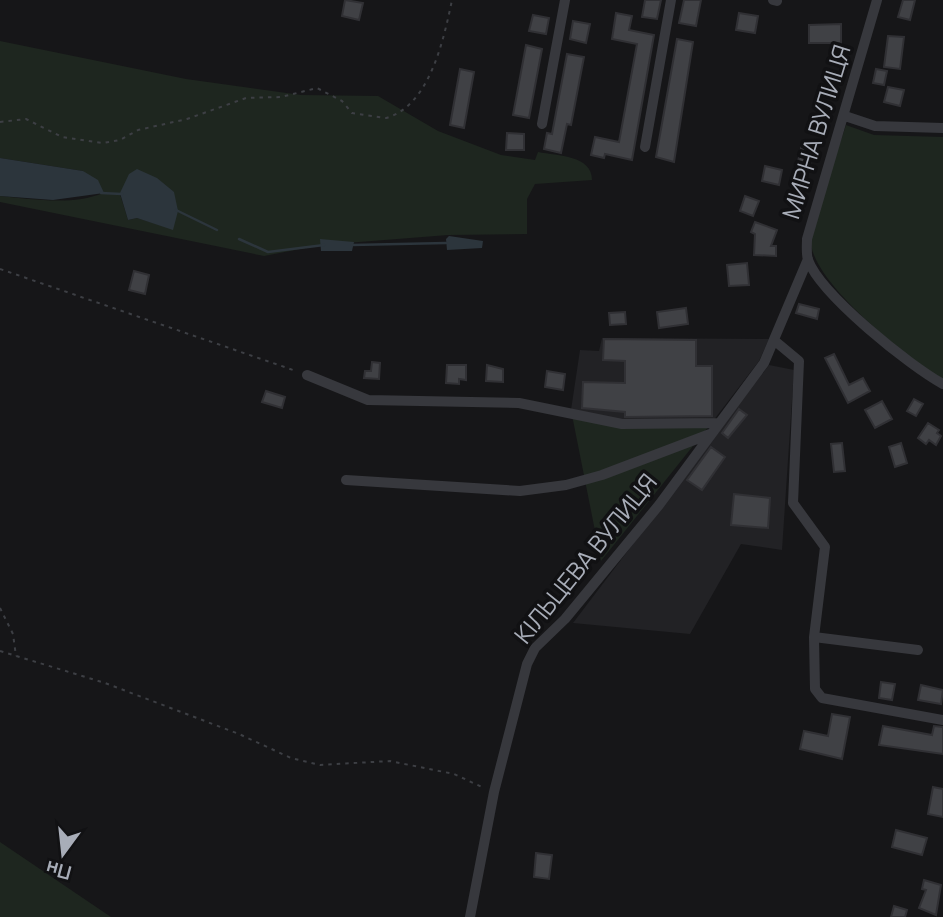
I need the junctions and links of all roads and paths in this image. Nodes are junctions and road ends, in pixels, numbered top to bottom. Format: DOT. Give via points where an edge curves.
graph roads {
  1 [pos="452,0"];
  2 [pos="565,0"];
  3 [pos="671,0"];
  4 [pos="877,0"];
  5 [pos="845,116"];
  6 [pos="0,122"];
  7 [pos="542,124"];
  8 [pos="943,128"];
  9 [pos="645,147"];
  10 [pos="808,259"];
  11 [pos="0,269"];
  12 [pos="775,341"];
  13 [pos="307,375"];
  14 [pos="943,384"];
  15 [pos="719,423"];
  16 [pos="711,434"];
  17 [pos="346,480"];
  18 [pos="0,608"];
  19 [pos="814,637"];
  20 [pos="918,650"];
  21 [pos="0,652"];
  22 [pos="16,656"];
  23 [pos="943,720"];
  24 [pos="494,792"];
  25 [pos="470,917"];
  1 -- 6 [label="path" via="442,39 418,95 386,118 352,113 342,101 317,88 281,97 246,98 103,143 62,137 26,119"];
  2 -- 7 [label="street"];
  3 -- 9 [label="street"];
  4 -- 5 [label="street, МИРНА ВУЛИЦЯ"];
  5 -- 8 [label="street" via="875,126"];
  5 -- 10 [label="street, МИРНА ВУЛИЦЯ" via="807,239"];
  10 -- 12 [label="street, КІЛЬЦЕВА ВУЛИЦЯ"];
  10 -- 14 [label="street" via="837,299"];
  11 -- 13 [label="path"];
  12 -- 15 [label="street, КІЛЬЦЕВА ВУЛИЦЯ"];
  12 -- 19 [label="street" via="799,361 793,503 825,547"];
  13 -- 15 [label="street" via="368,400 508,402 622,424"];
  15 -- 16 [label="street, КІЛЬЦЕВА ВУЛИЦЯ"];
  16 -- 17 [label="street" via="602,475 520,491"];
  16 -- 24 [label="street, КІЛЬЦЕВА ВУЛИЦЯ" via="659,505 565,619 535,648"];
  18 -- 22 [label="path" via="13,634"];
  19 -- 20 [label="street"];
  19 -- 23 [label="street" via="816,689 822,698"];
  21 -- 22 [label="path"];
  22 -- 24 [label="path" via="105,683 291,758 320,765 390,761 454,774"];
  24 -- 25 [label="street, КІЛЬЦЕВА ВУЛИЦЯ"];
}
